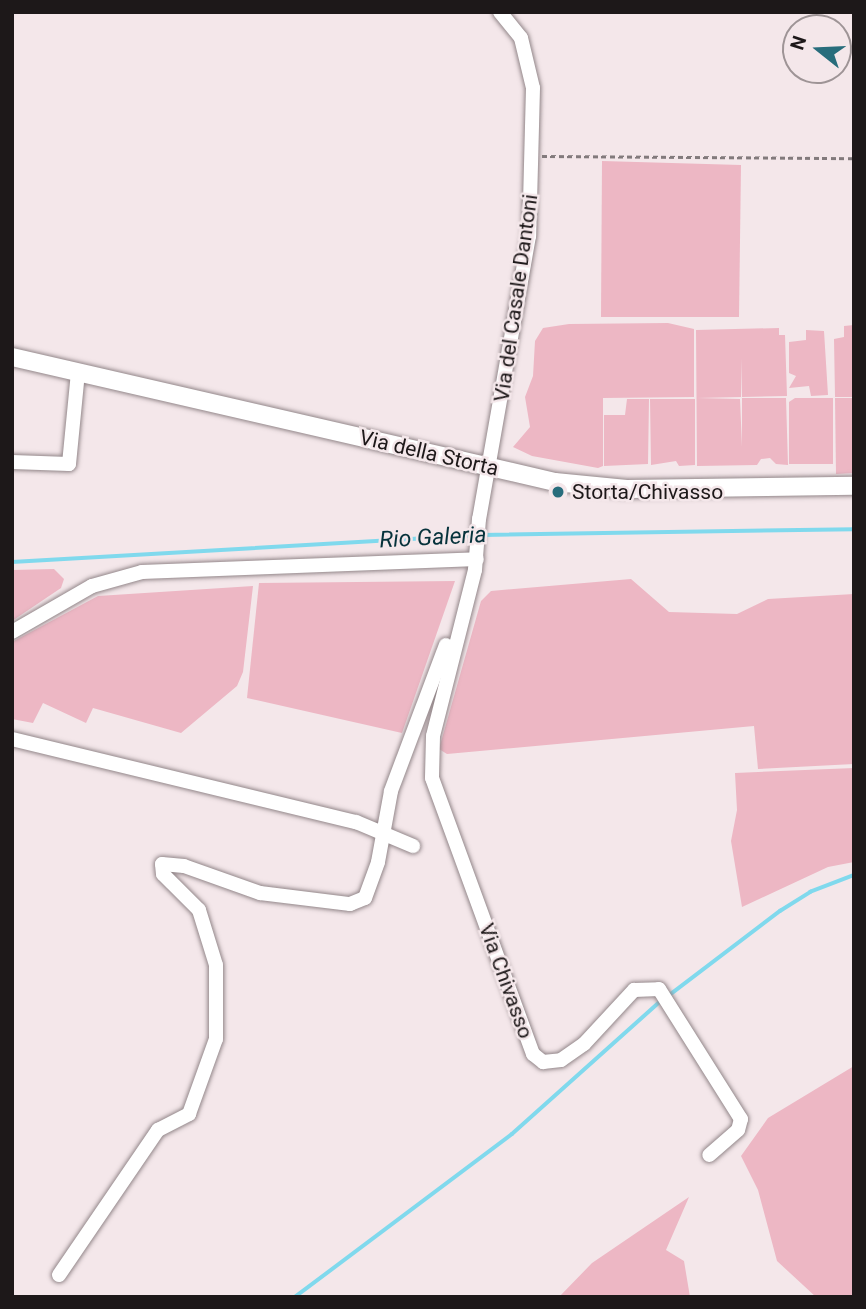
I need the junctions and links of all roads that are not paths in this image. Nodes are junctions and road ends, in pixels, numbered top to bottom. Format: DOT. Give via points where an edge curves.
graph roads {
  1 [pos="500,12"];
  2 [pos="12,357"];
  3 [pos="78,373"];
  4 [pos="12,463"];
  5 [pos="490,466"];
  6 [pos="854,486"];
  7 [pos="477,559"];
  8 [pos="12,632"];
  9 [pos="12,739"];
  10 [pos="384,830"];
  11 [pos="413,846"];
  12 [pos="709,1155"];
  13 [pos="59,1275"];
  1 -- 5 [label="street, Via del Casale Dantoni" via="526,51 533,88 534,156 525,264"];
  2 -- 3 [label="main road, Via della Storta"];
  3 -- 4 [label="street" via="69,464"];
  3 -- 5 [label="main road, Via della Storta"];
  5 -- 6 [label="main road, Via della Storta" via="555,482 614,488"];
  5 -- 7 [label="street, Via Chivasso" via="479,519"];
  7 -- 8 [label="street" via="142,572 83,590"];
  7 -- 10 [label="street" via="469,569 443,656 391,791"];
  7 -- 12 [label="street, Via Chivasso" via="433,736 432,778 533,1054 543,1062 561,1060 584,1044 634,990 648,986 662,991 741,1119 738,1130"];
  9 -- 10 [label="street"];
  10 -- 11 [label="street"];
  10 -- 13 [label="street" via="368,893 356,904 260,893 184,866 162,864 163,874 199,910 216,965 216,1039 189,1114 158,1130"];
}
